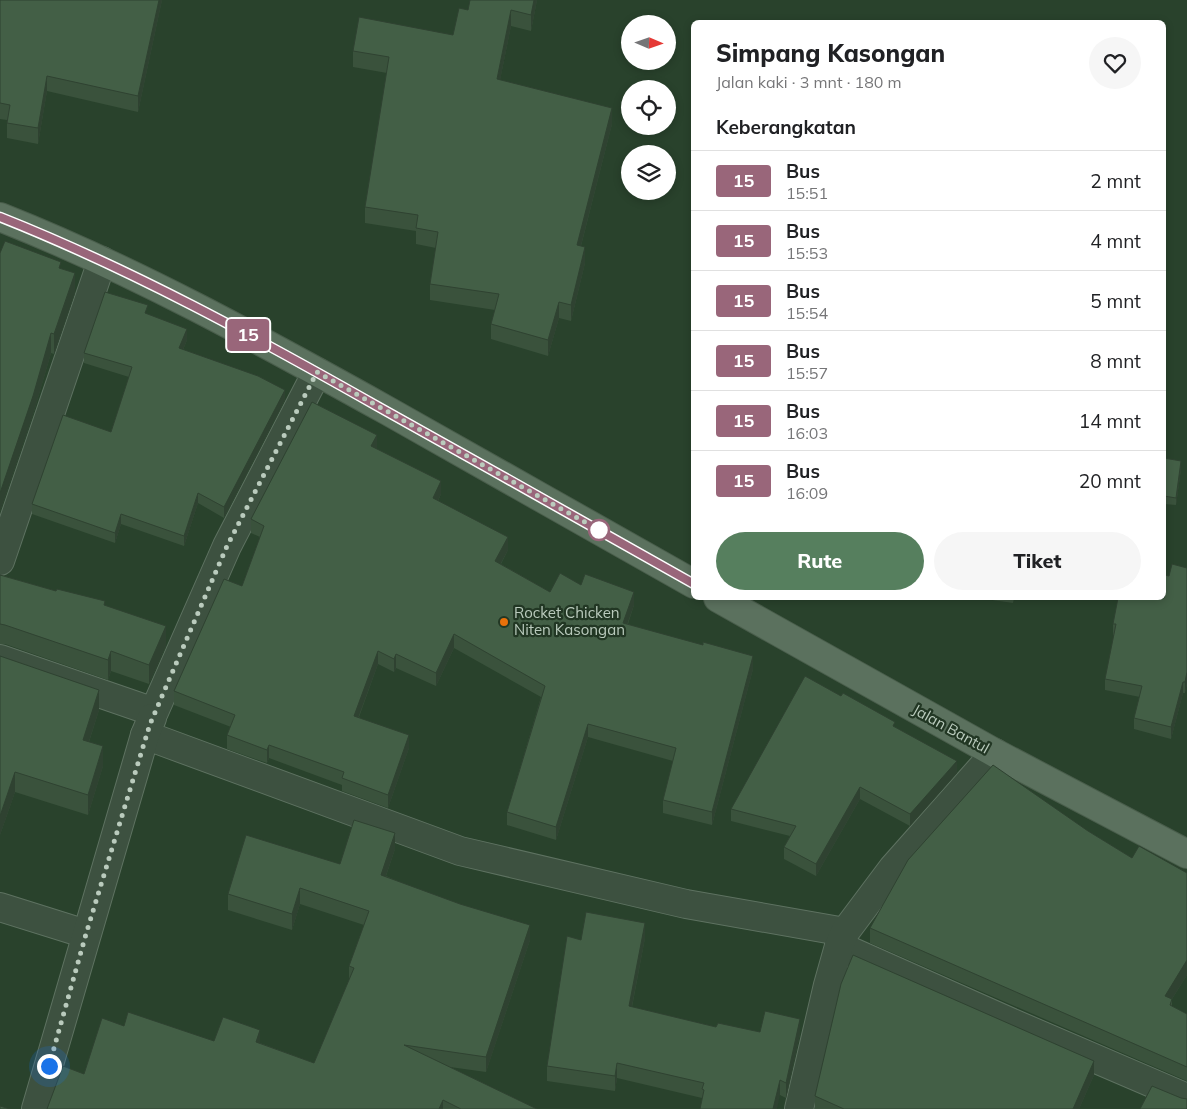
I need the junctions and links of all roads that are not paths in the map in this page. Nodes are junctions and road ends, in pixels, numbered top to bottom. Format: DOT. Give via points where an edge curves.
graph roads {
  1 [pos="0,217"];
  2 [pos="102,261"];
  3 [pos="317,372"];
  4 [pos="0,561"];
  5 [pos="691,582"];
  6 [pos="722,600"];
  7 [pos="0,659"];
  8 [pos="150,724"];
  9 [pos="995,753"];
  10 [pos="1187,854"];
  11 [pos="0,907"];
  12 [pos="86,934"];
  13 [pos="842,939"];
  14 [pos="1187,1098"];
  15 [pos="36,1109"];
  16 [pos="800,1109"];
  1 -- 2 [label="main road"];
  2 -- 3 [label="main road"];
  2 -- 4 [label="street"];
  3 -- 5 [label="main road"];
  3 -- 8 [label="street" via="227,546"];
  6 -- 9 [label="main road, Jalan Bantul"];
  7 -- 8 [label="street"];
  8 -- 12 [label="street"];
  8 -- 13 [label="street" via="460,851"];
  9 -- 10 [label="main road, Jalan Bantul"];
  9 -- 13 [label="street" via="894,868"];
  11 -- 12 [label="street"];
  12 -- 15 [label="street"];
  13 -- 14 [label="street" via="1017,1025"];
  13 -- 16 [label="street" via="828,985"];
}
